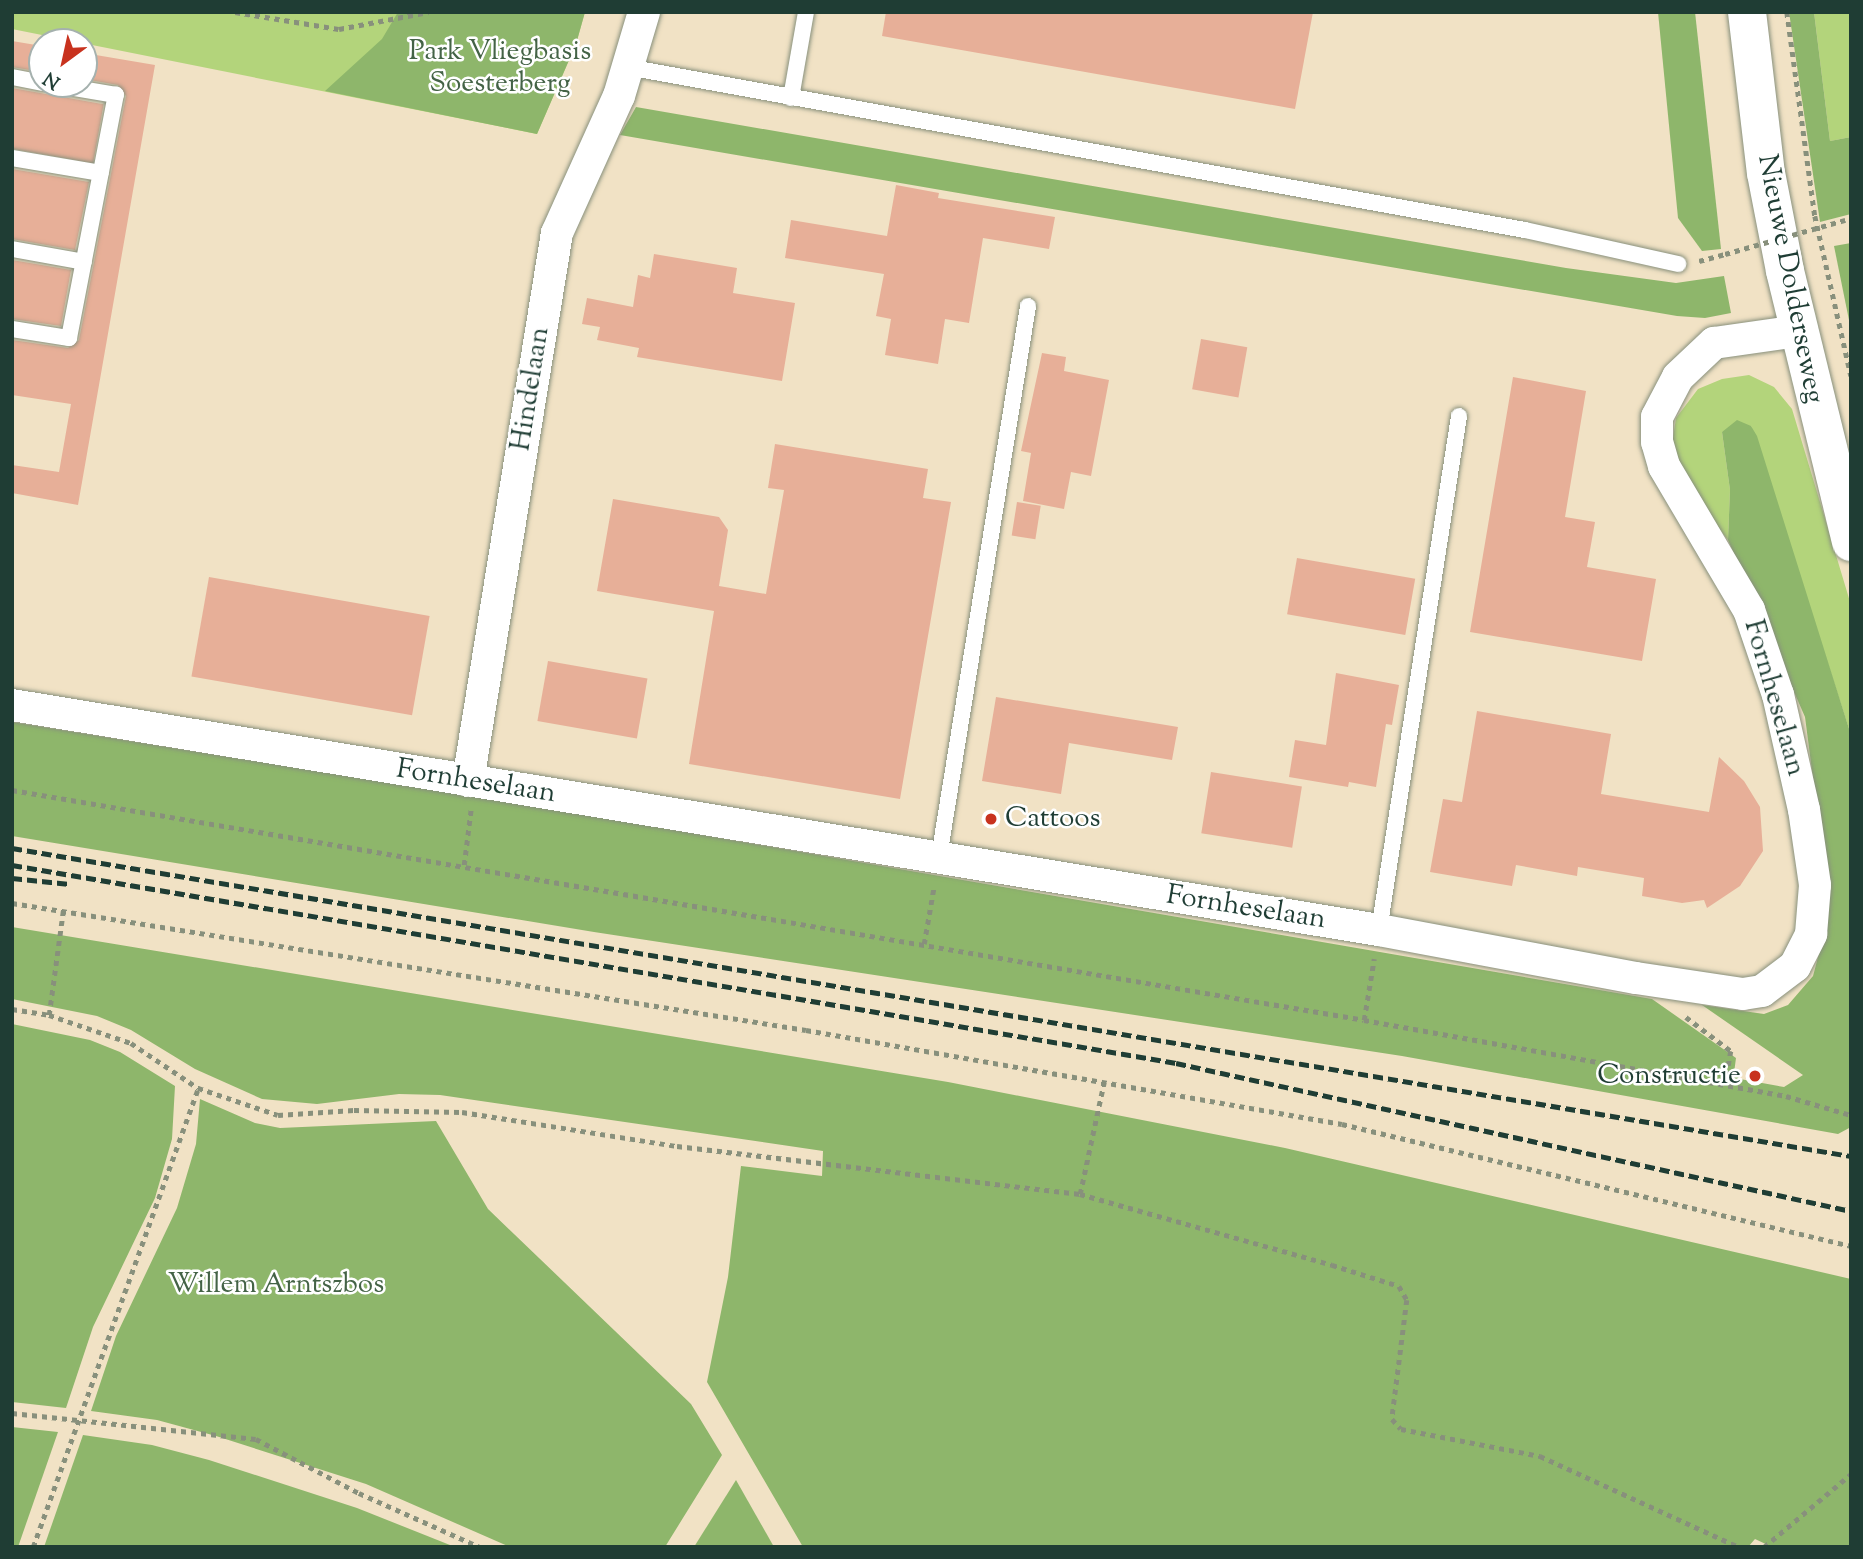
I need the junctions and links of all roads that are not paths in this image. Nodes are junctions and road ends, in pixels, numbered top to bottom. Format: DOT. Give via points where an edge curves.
graph roads {
  1 [pos="644,12"];
  2 [pos="806,12"];
  3 [pos="1747,12"];
  4 [pos="627,67"];
  5 [pos="98,92"];
  6 [pos="791,98"];
  7 [pos="12,158"];
  8 [pos="101,173"];
  9 [pos="12,249"];
  10 [pos="84,262"];
  11 [pos="1678,264"];
  12 [pos="1028,306"];
  13 [pos="12,328"];
  14 [pos="1797,331"];
  15 [pos="1459,416"];
  16 [pos="1851,542"];
  17 [pos="12,705"];
  18 [pos="468,780"];
  19 [pos="939,857"];
  20 [pos="1379,930"];
  1 -- 4 [label="street, Hindelaan"];
  2 -- 6 [label="lane"];
  3 -- 14 [label="main road, Nieuwe Dolderseweg" via="1766,173"];
  4 -- 6 [label="lane"];
  4 -- 18 [label="street, Hindelaan" via="619,96 556,233"];
  5 -- 8 [label="lane" via="116,95"];
  6 -- 11 [label="lane" via="1525,230"];
  7 -- 8 [label="lane"];
  8 -- 10 [label="lane"];
  9 -- 10 [label="lane"];
  10 -- 13 [label="lane" via="69,338"];
  12 -- 19 [label="lane"];
  14 -- 16 [label="main road, Nieuwe Dolderseweg"];
  14 -- 20 [label="street, Fornheselaan" via="1714,343 1665,396 1657,417 1657,442 1679,495 1727,566 1749,610 1778,695 1815,884 1811,934 1795,966 1768,988 1743,995"];
  15 -- 20 [label="lane"];
  17 -- 18 [label="street, Fornheselaan"];
  18 -- 19 [label="street, Fornheselaan"];
  19 -- 20 [label="street, Fornheselaan"];
}
